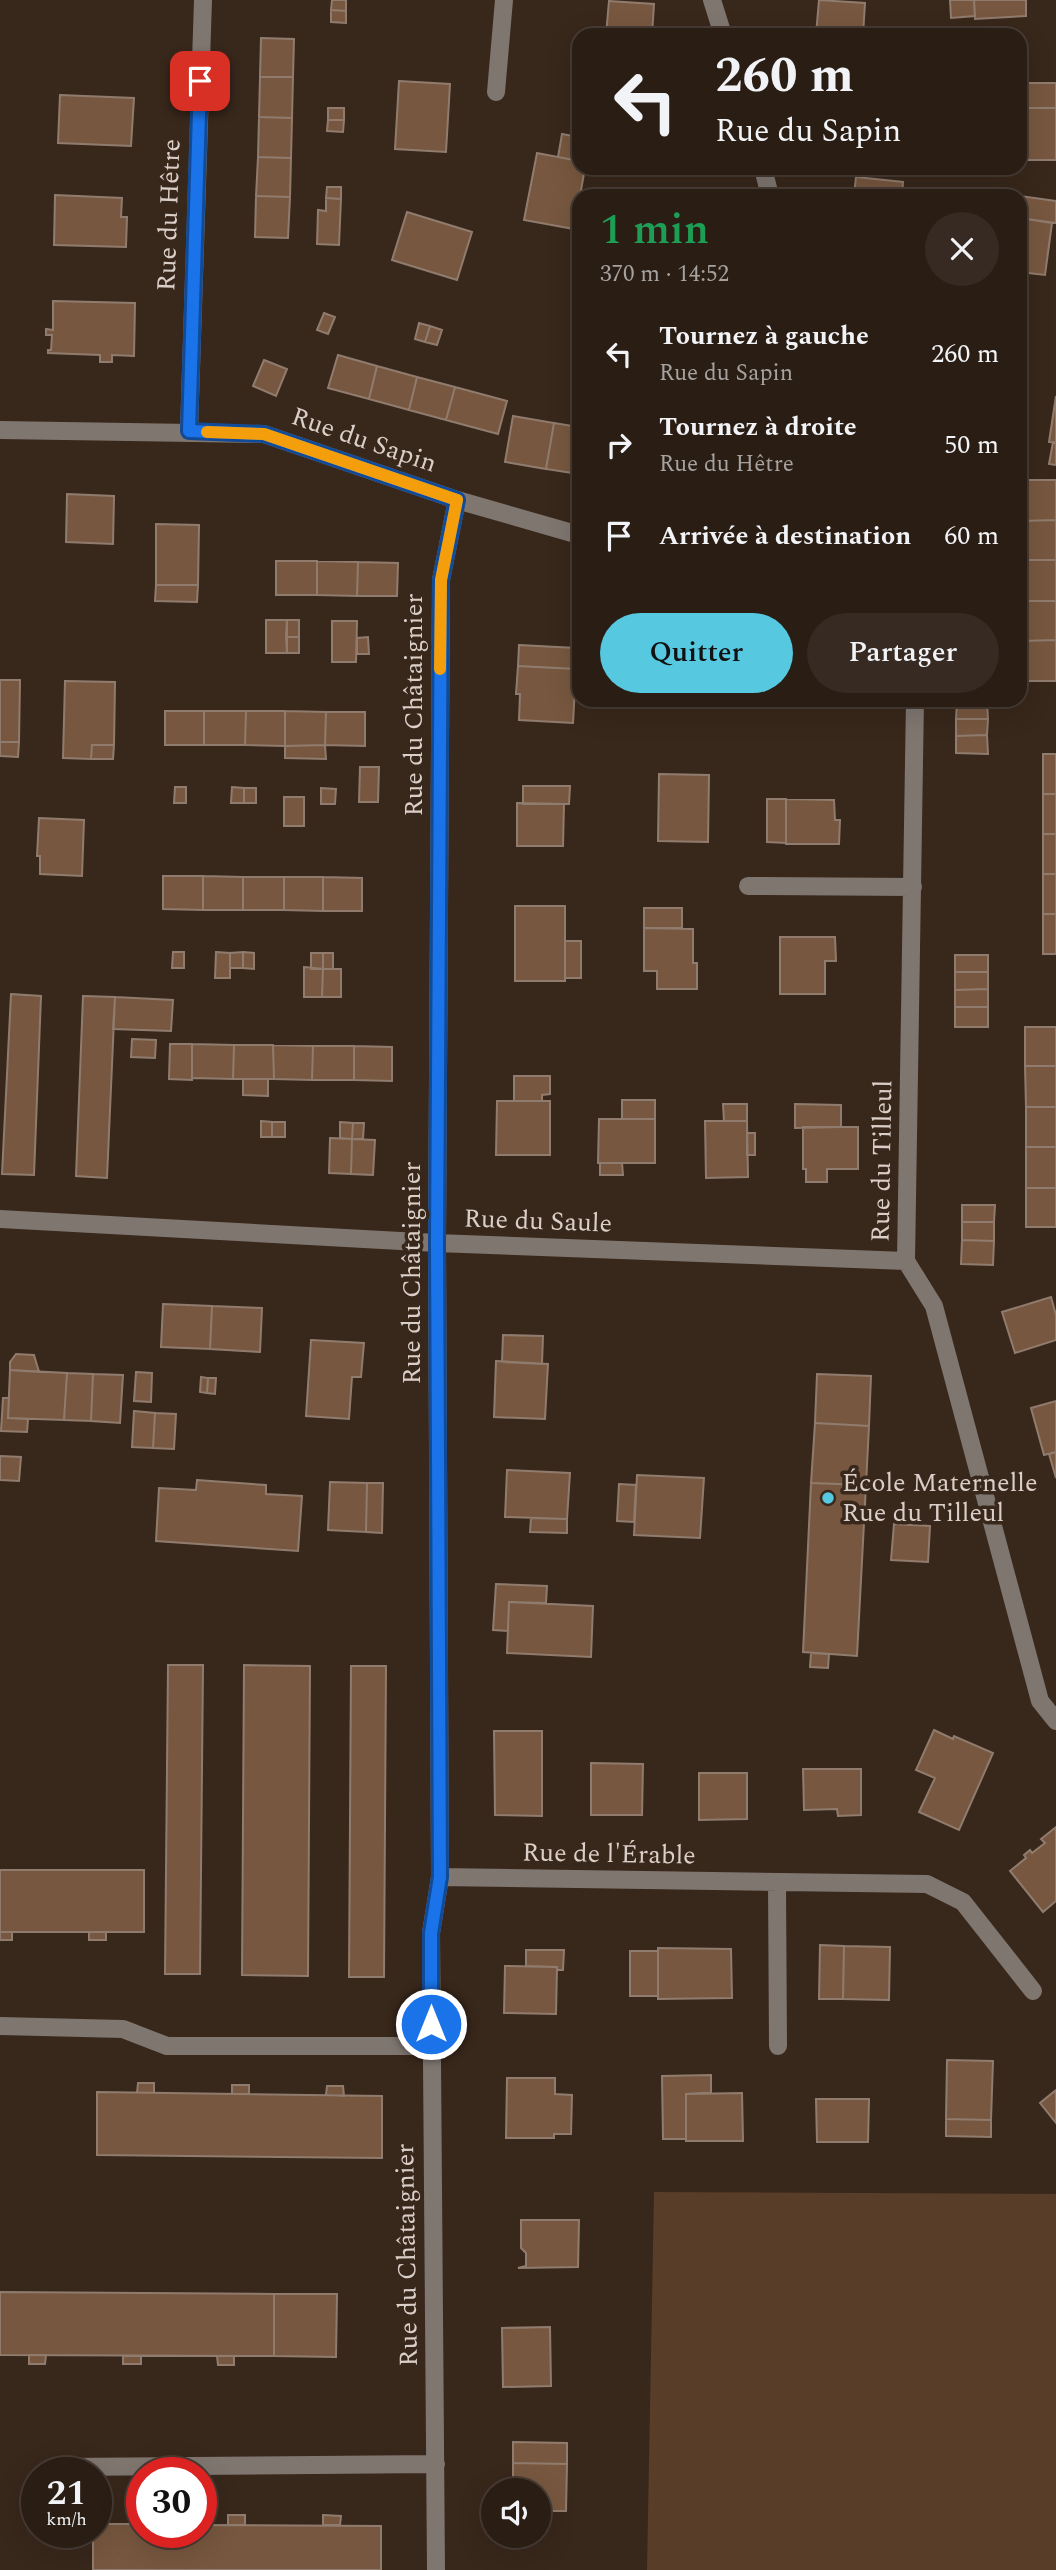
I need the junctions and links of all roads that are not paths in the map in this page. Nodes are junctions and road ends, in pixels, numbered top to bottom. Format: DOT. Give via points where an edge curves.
graph roads {
  1 [pos="202,0"];
  2 [pos="504,0"];
  3 [pos="712,0"];
  4 [pos="721,28"];
  5 [pos="496,92"];
  6 [pos="0,430"];
  7 [pos="189,431"];
  8 [pos="457,500"];
  9 [pos="572,533"];
  10 [pos="915,707"];
  11 [pos="748,886"];
  12 [pos="913,887"];
  13 [pos="0,1219"];
  14 [pos="437,1243"];
  15 [pos="906,1261"];
  16 [pos="1056,1721"];
  17 [pos="440,1877"];
  18 [pos="777,1882"];
  19 [pos="1033,1992"];
  20 [pos="0,2026"];
  21 [pos="431,2046"];
  22 [pos="778,2046"];
  23 [pos="436,2464"];
  24 [pos="112,2467"];
  25 [pos="436,2570"];
  1 -- 7 [label="street, Rue du Hêtre"];
  2 -- 5 [label="street"];
  3 -- 4 [label="street"];
  6 -- 7 [label="street, Rue du Sapin"];
  7 -- 8 [label="street, Rue du Sapin" via="264,434"];
  8 -- 9 [label="street, Rue du Sapin"];
  8 -- 14 [label="street, Rue du Châtaignier" via="441,580"];
  10 -- 12 [label="street, Rue du Tilleul"];
  11 -- 12 [label="street"];
  12 -- 15 [label="street, Rue du Tilleul"];
  13 -- 14 [label="street, Rue du Saule"];
  14 -- 15 [label="street, Rue du Saule"];
  14 -- 17 [label="street, Rue du Châtaignier"];
  15 -- 16 [label="street, Rue du Tilleul" via="934,1306 1040,1701"];
  17 -- 18 [label="street, Rue de l'Érable"];
  17 -- 21 [label="street, Rue du Châtaignier" via="431,1933"];
  18 -- 19 [label="street, Rue de l'Érable" via="927,1884 963,1902"];
  18 -- 22 [label="street"];
  20 -- 21 [label="street" via="122,2029 167,2046"];
  21 -- 23 [label="street, Rue du Châtaignier"];
  23 -- 24 [label="street"];
  23 -- 25 [label="street, Rue du Châtaignier"];
}
